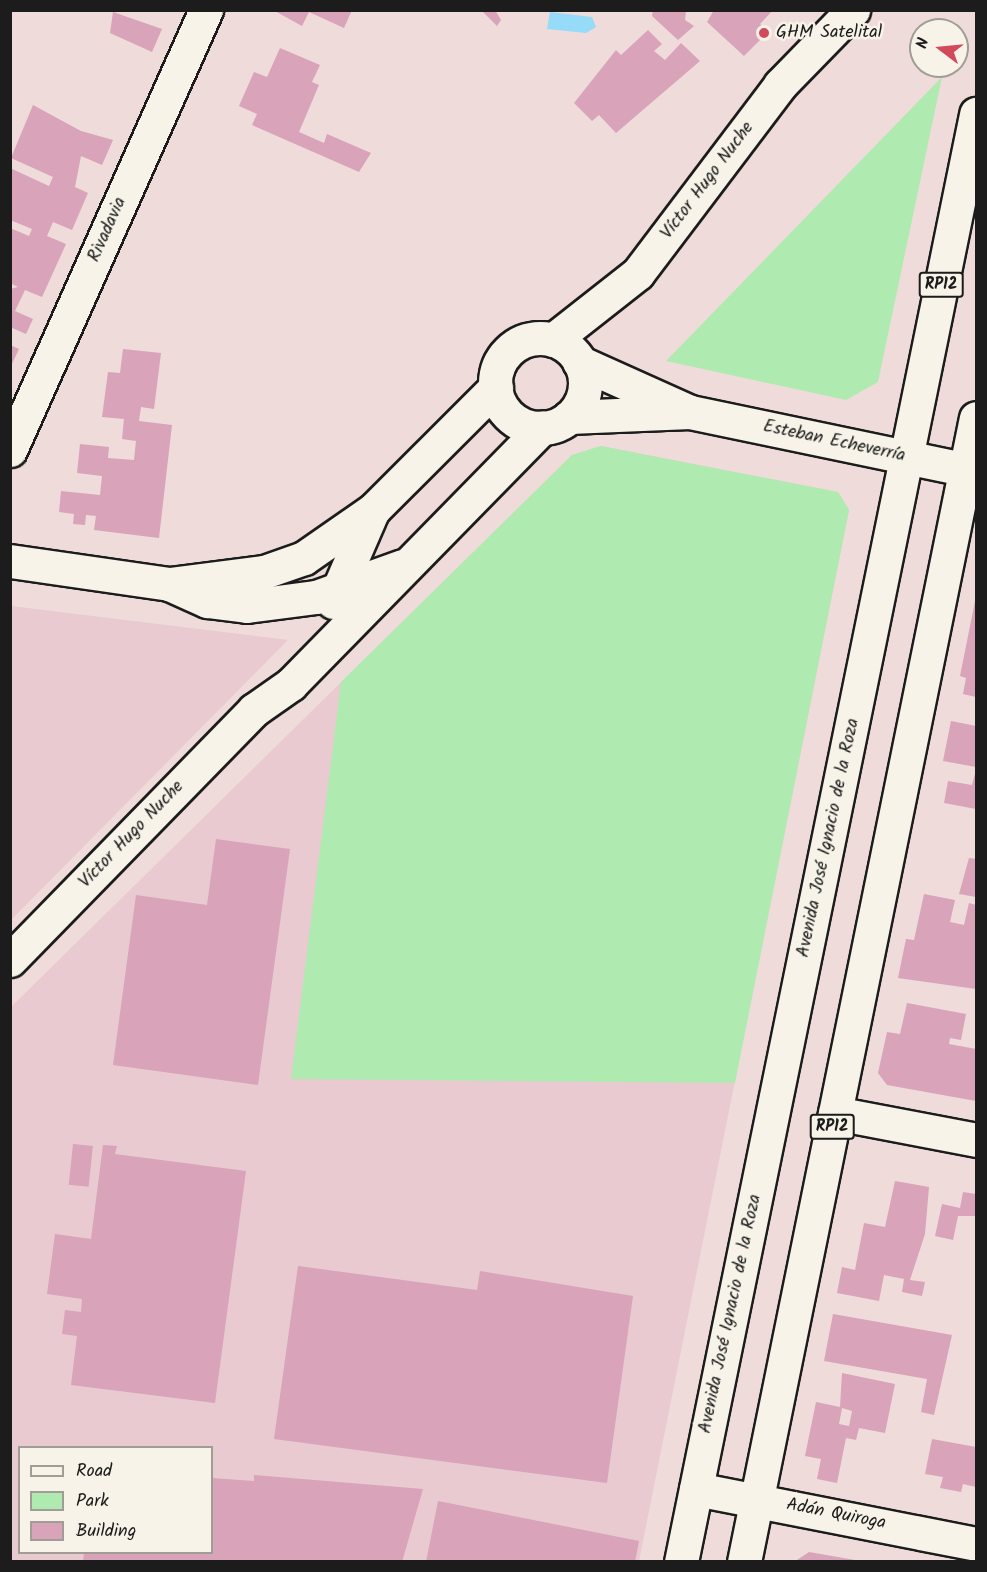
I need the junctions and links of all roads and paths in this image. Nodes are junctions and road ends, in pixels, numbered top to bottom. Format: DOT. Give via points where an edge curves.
graph roads {
  1 [pos="206,10"];
  2 [pos="854,10"];
  3 [pos="976,114"];
  4 [pos="553,340"];
  5 [pos="579,362"];
  6 [pos="495,387"];
  7 [pos="690,412"];
  8 [pos="976,418"];
  9 [pos="556,422"];
  10 [pos="10,450"];
  11 [pos="907,457"];
  12 [pos="971,471"];
  13 [pos="373,510"];
  14 [pos="10,561"];
  15 [pos="409,563"];
  16 [pos="169,584"];
  17 [pos="338,590"];
  18 [pos="254,710"];
  19 [pos="10,960"];
  20 [pos="835,1113"];
  21 [pos="976,1140"];
  22 [pos="696,1489"];
  23 [pos="756,1500"];
  24 [pos="976,1544"];
  25 [pos="681,1562"];
  26 [pos="744,1562"];
  1 -- 10 [label="street, Rivadavia"];
  2 -- 4 [label="street, Víctor Hugo Nuche" via="780,85 638,273"];
  3 -- 11 [label="street, Avenida José Ignacio de la Roza / RP12"];
  4 -- 5 [label="street"];
  4 -- 6 [label="street" via="535,338 506,353"];
  5 -- 7 [label="street, Esteban Echeverría"];
  5 -- 9 [label="street" via="585,390"];
  6 -- 9 [label="street" via="508,414"];
  6 -- 13 [label="street"];
  7 -- 9 [label="street, Esteban Echeverría"];
  7 -- 11 [label="street, Esteban Echeverría"];
  8 -- 12 [label="street, RP12"];
  9 -- 15 [label="street"];
  11 -- 12 [label="street, Esteban Echeverría"];
  11 -- 22 [label="street, Avenida José Ignacio de la Roza / RP12"];
  12 -- 20 [label="street, RP12"];
  13 -- 16 [label="street" via="284,567"];
  13 -- 17 [label="street"];
  14 -- 16 [label="street"];
  15 -- 17 [label="street"];
  15 -- 18 [label="street, Víctor Hugo Nuche" via="291,684"];
  16 -- 17 [label="street" via="207,601 247,606 294,602"];
  17 -- 18 [label="street, Víctor Hugo Nuche" via="320,627 279,671"];
  18 -- 19 [label="street, Víctor Hugo Nuche"];
  20 -- 21 [label="street"];
  20 -- 23 [label="street, RP12"];
  22 -- 23 [label="street, Adán Quiroga"];
  22 -- 25 [label="street, Avenida José Ignacio de la Roza / RP12"];
  23 -- 24 [label="street, Adán Quiroga"];
  23 -- 26 [label="street, RP12"];
}
